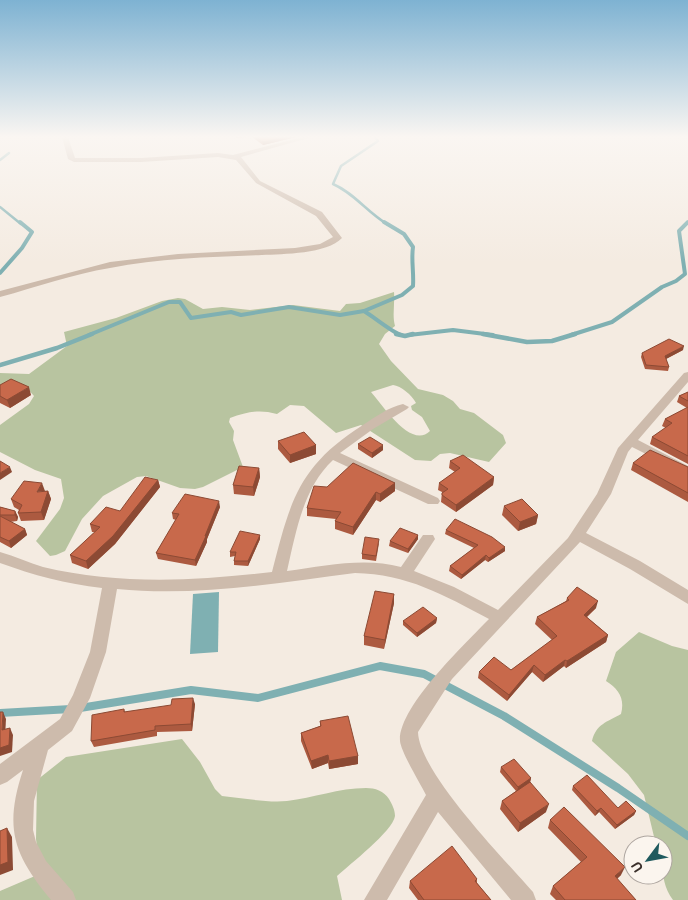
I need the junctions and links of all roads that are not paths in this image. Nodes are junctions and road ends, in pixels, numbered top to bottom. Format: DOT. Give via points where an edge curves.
graph roads {
  1 [pos="255,179"];
  2 [pos="0,294"];
  3 [pos="688,375"];
  4 [pos="404,407"];
  5 [pos="632,442"];
  6 [pos="330,454"];
  7 [pos="688,471"];
  8 [pos="433,501"];
  9 [pos="578,535"];
  10 [pos="428,539"];
  11 [pos="0,557"];
  12 [pos="404,573"];
  13 [pos="278,577"];
  14 [pos="110,584"];
  15 [pos="688,598"];
  16 [pos="500,618"];
  17 [pos="41,744"];
  18 [pos="0,776"];
  19 [pos="437,796"];
  20 [pos="65,900"];
  21 [pos="375,900"];
  22 [pos="525,900"];
  1 -- 2 [label="street" via="318,214 338,238 311,248 288,251 119,264"];
  3 -- 5 [label="street"];
  4 -- 6 [label="street"];
  5 -- 7 [label="street"];
  5 -- 9 [label="street" via="619,457 604,494"];
  6 -- 8 [label="street"];
  6 -- 13 [label="street" via="306,488 292,522"];
  9 -- 15 [label="street"];
  9 -- 16 [label="street"];
  10 -- 12 [label="street"];
  11 -- 14 [label="street" via="67,579"];
  12 -- 13 [label="street" via="369,567"];
  12 -- 16 [label="street"];
  13 -- 14 [label="street" via="195,584"];
  14 -- 17 [label="street" via="98,652 81,698 66,725"];
  16 -- 19 [label="street" via="440,681 409,732 409,743"];
  17 -- 18 [label="street"];
  17 -- 20 [label="street" via="26,788 23,808 26,842 31,857"];
  19 -- 21 [label="street"];
  19 -- 22 [label="street"];
}
